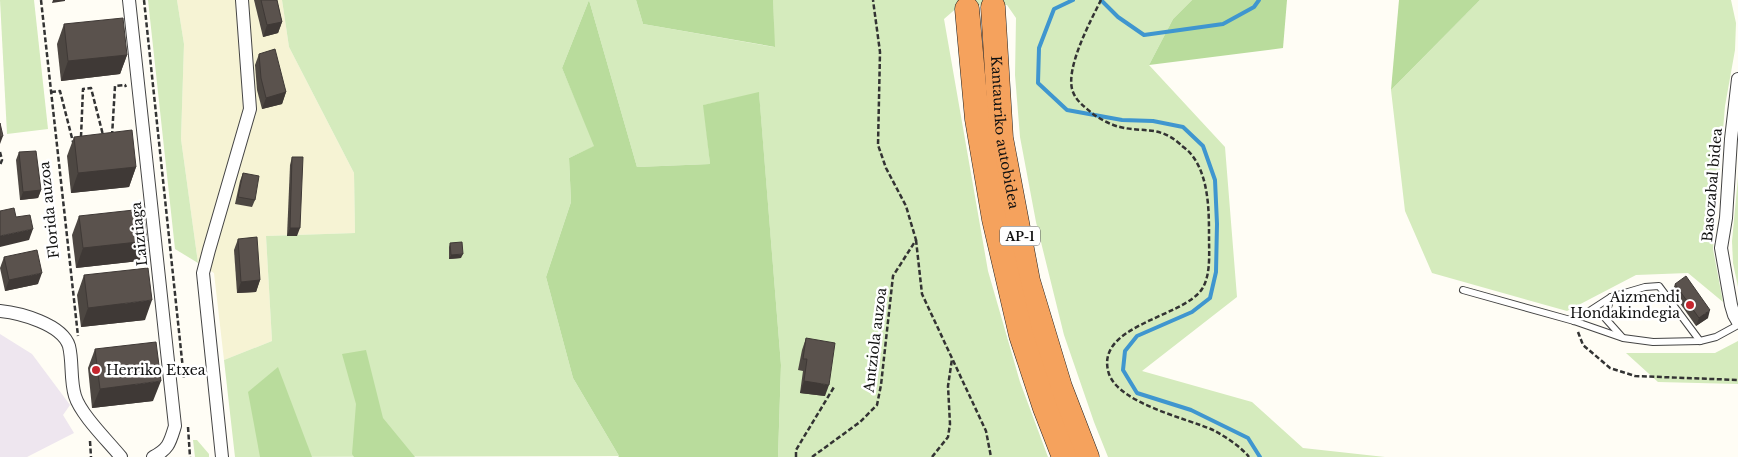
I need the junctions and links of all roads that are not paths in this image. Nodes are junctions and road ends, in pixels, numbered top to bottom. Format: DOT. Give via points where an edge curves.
graph roads {
  1 [pos="129,0"];
  2 [pos="242,0"];
  3 [pos="993,7"];
  4 [pos="967,9"];
  5 [pos="1738,78"];
  6 [pos="1462,290"];
  7 [pos="1611,297"];
  8 [pos="0,311"];
  9 [pos="1574,321"];
  10 [pos="1738,324"];
  11 [pos="1622,338"];
  12 [pos="1700,341"];
  13 [pos="121,457"];
  14 [pos="153,457"];
  15 [pos="222,457"];
  16 [pos="1064,457"];
  17 [pos="1088,457"];
  1 -- 14 [label="street, Laiztiaga" via="175,426 170,444"];
  2 -- 15 [label="street" via="250,109 203,273"];
  3 -- 17 [label="highway, Kantauriko autobidea / AP-1" via="1001,138 1028,281 1060,387"];
  4 -- 16 [label="highway, Kantauriko autobidea / AP-1" via="977,119 994,219 1021,334"];
  5 -- 10 [label="street, Basozabal bidea" via="1721,248"];
  6 -- 9 [label="lane"];
  7 -- 9 [label="lane"];
  7 -- 11 [label="lane" via="1605,318"];
  7 -- 12 [label="lane" via="1659,286"];
  8 -- 13 [label="street" via="30,317 57,330 69,345 75,396"];
  9 -- 11 [label="lane"];
  10 -- 12 [label="lane" via="1716,338"];
  11 -- 12 [label="lane" via="1653,342"];
}
